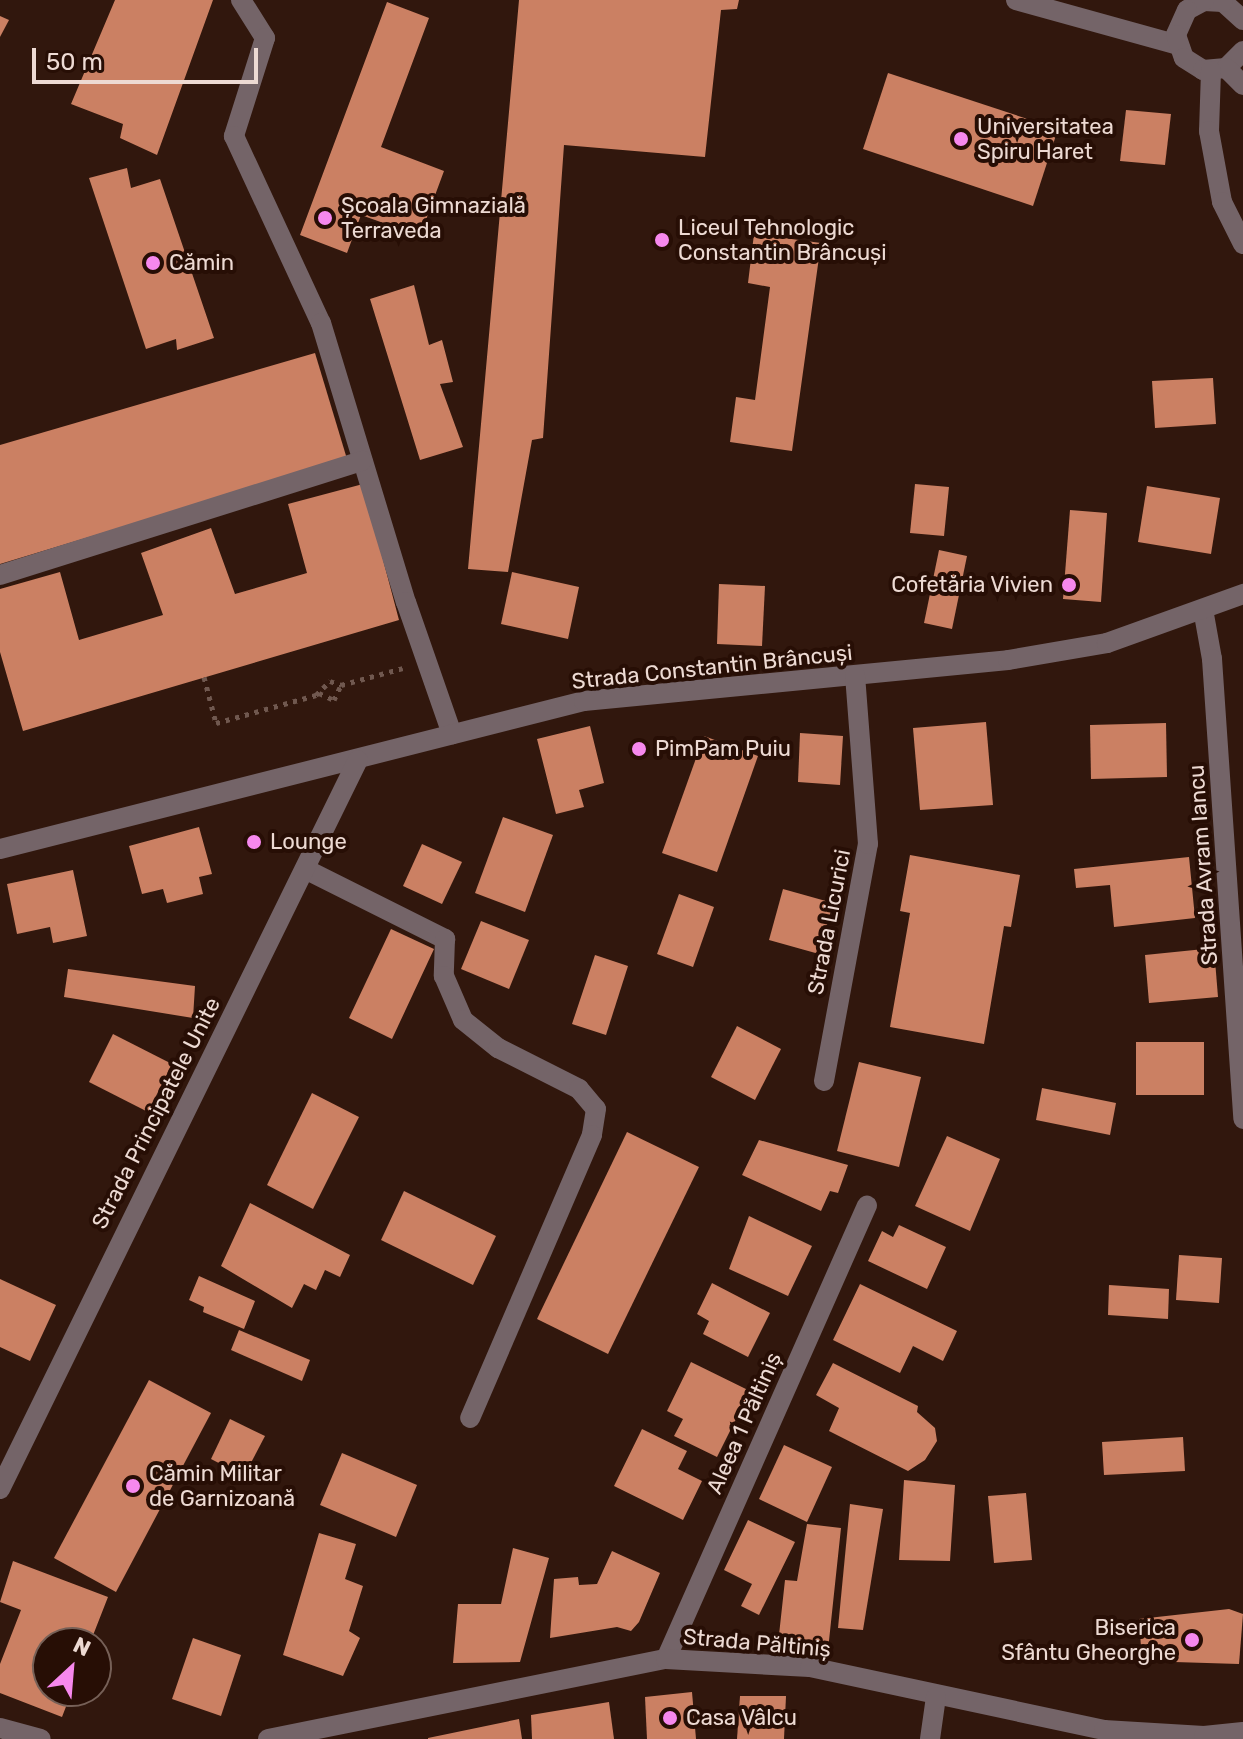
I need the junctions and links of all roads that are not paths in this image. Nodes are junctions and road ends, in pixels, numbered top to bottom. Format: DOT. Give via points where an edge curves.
graph roads {
  1 [pos="241,0"];
  2 [pos="1016,0"];
  3 [pos="1223,1"];
  4 [pos="1243,20"];
  5 [pos="1178,45"];
  6 [pos="1243,51"];
  7 [pos="1219,69"];
  8 [pos="1243,85"];
  9 [pos="1243,244"];
  10 [pos="362,461"];
  11 [pos="0,575"];
  12 [pos="1243,594"];
  13 [pos="1203,609"];
  14 [pos="855,675"];
  15 [pos="452,734"];
  16 [pos="358,760"];
  17 [pos="0,849"];
  18 [pos="305,869"];
  19 [pos="824,1081"];
  20 [pos="1243,1119"];
  21 [pos="867,1206"];
  22 [pos="470,1418"];
  23 [pos="0,1489"];
  24 [pos="666,1659"];
  25 [pos="936,1697"];
  26 [pos="0,1728"];
  27 [pos="1243,1732"];
  28 [pos="41,1739"];
  29 [pos="268,1739"];
  30 [pos="930,1739"];
  1 -- 10 [label="street" via="265,38 234,136 321,323"];
  2 -- 5 [label="street"];
  3 -- 4 [label="street"];
  3 -- 5 [label="street" via="1204,1 1187,10 1177,26"];
  5 -- 7 [label="street" via="1190,63"];
  6 -- 7 [label="street"];
  7 -- 8 [label="street"];
  7 -- 9 [label="street" via="1209,131 1222,202"];
  10 -- 11 [label="street"];
  10 -- 15 [label="street"];
  12 -- 13 [label="street, Strada Constantin Brâncuși"];
  13 -- 14 [label="street, Strada Constantin Brâncuși" via="1107,643 1008,660"];
  13 -- 20 [label="street, Strada Avram Iancu" via="1212,659"];
  14 -- 15 [label="street, Strada Constantin Brâncuși" via="584,701"];
  14 -- 19 [label="street, Strada Licurici" via="868,844"];
  15 -- 16 [label="street, Strada Constantin Brâncuși"];
  16 -- 17 [label="street, Strada Constantin Brâncuși"];
  16 -- 18 [label="street, Strada Principatele Unite"];
  18 -- 22 [label="street" via="445,939 444,976 463,1020 498,1048 579,1089 596,1109 592,1135"];
  18 -- 23 [label="street, Strada Principatele Unite"];
  21 -- 24 [label="street, Aleea 1 Păltiniș"];
  24 -- 25 [label="street, Strada Păltiniș" via="810,1667"];
  24 -- 29 [label="street, Strada Păltiniș"];
  25 -- 27 [label="street, Strada Păltiniș" via="1104,1730 1204,1736"];
  25 -- 30 [label="street"];
  26 -- 28 [label="street"];
}
